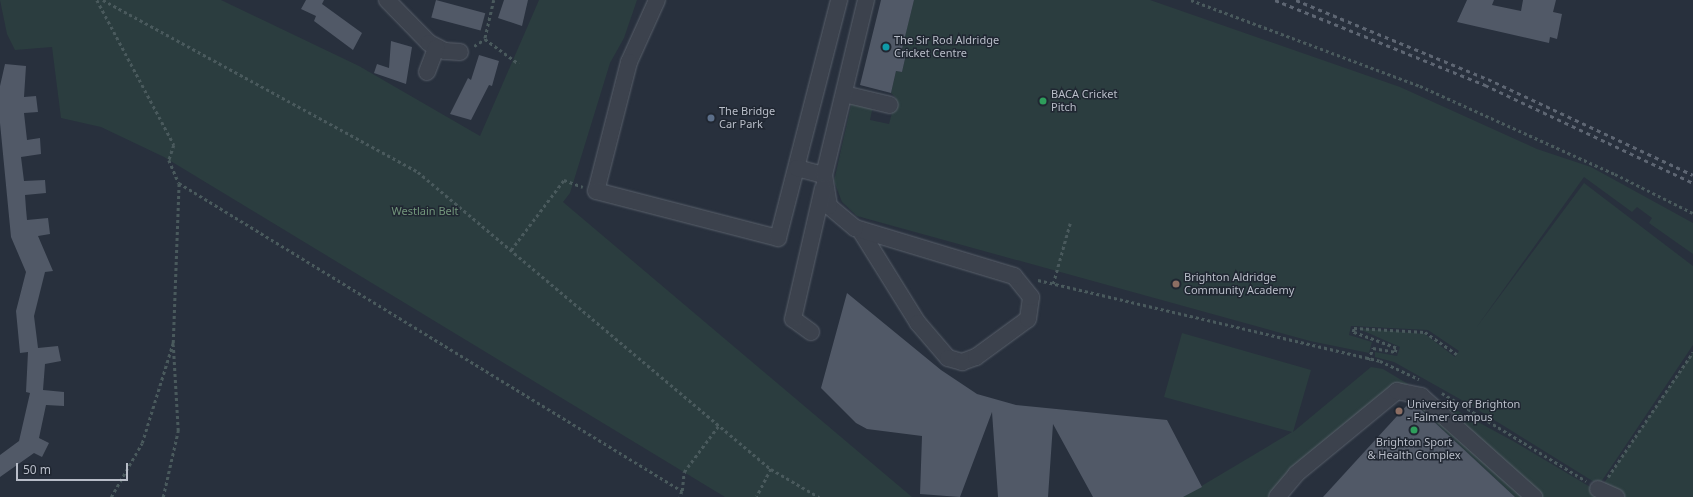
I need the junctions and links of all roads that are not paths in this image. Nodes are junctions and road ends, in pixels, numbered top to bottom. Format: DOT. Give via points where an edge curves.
graph roads {
  1 [pos="387,0"];
  2 [pos="657,0"];
  3 [pos="839,0"];
  4 [pos="866,0"];
  5 [pos="436,48"];
  6 [pos="460,52"];
  7 [pos="427,72"];
  8 [pos="844,94"];
  9 [pos="890,105"];
  10 [pos="797,168"];
  11 [pos="824,179"];
  12 [pos="860,230"];
  13 [pos="811,332"];
  14 [pos="1598,489"];
  15 [pos="1277,497"];
  16 [pos="1534,497"];
  17 [pos="1616,497"];
  1 -- 5 [label="street"];
  2 -- 10 [label="street" via="629,62 596,191 778,238"];
  3 -- 10 [label="street"];
  4 -- 8 [label="street"];
  5 -- 6 [label="street"];
  5 -- 7 [label="street"];
  8 -- 9 [label="street"];
  8 -- 11 [label="street"];
  10 -- 11 [label="street"];
  11 -- 12 [label="street" via="829,206 846,223"];
  11 -- 13 [label="street" via="793,319"];
  12 -- 12 [label="street" via="1014,276 1031,297 1028,319 968,360 948,358 918,323"];
  14 -- 17 [label="street"];
  15 -- 16 [label="street" via="1296,474 1397,391 1421,396"];
}
